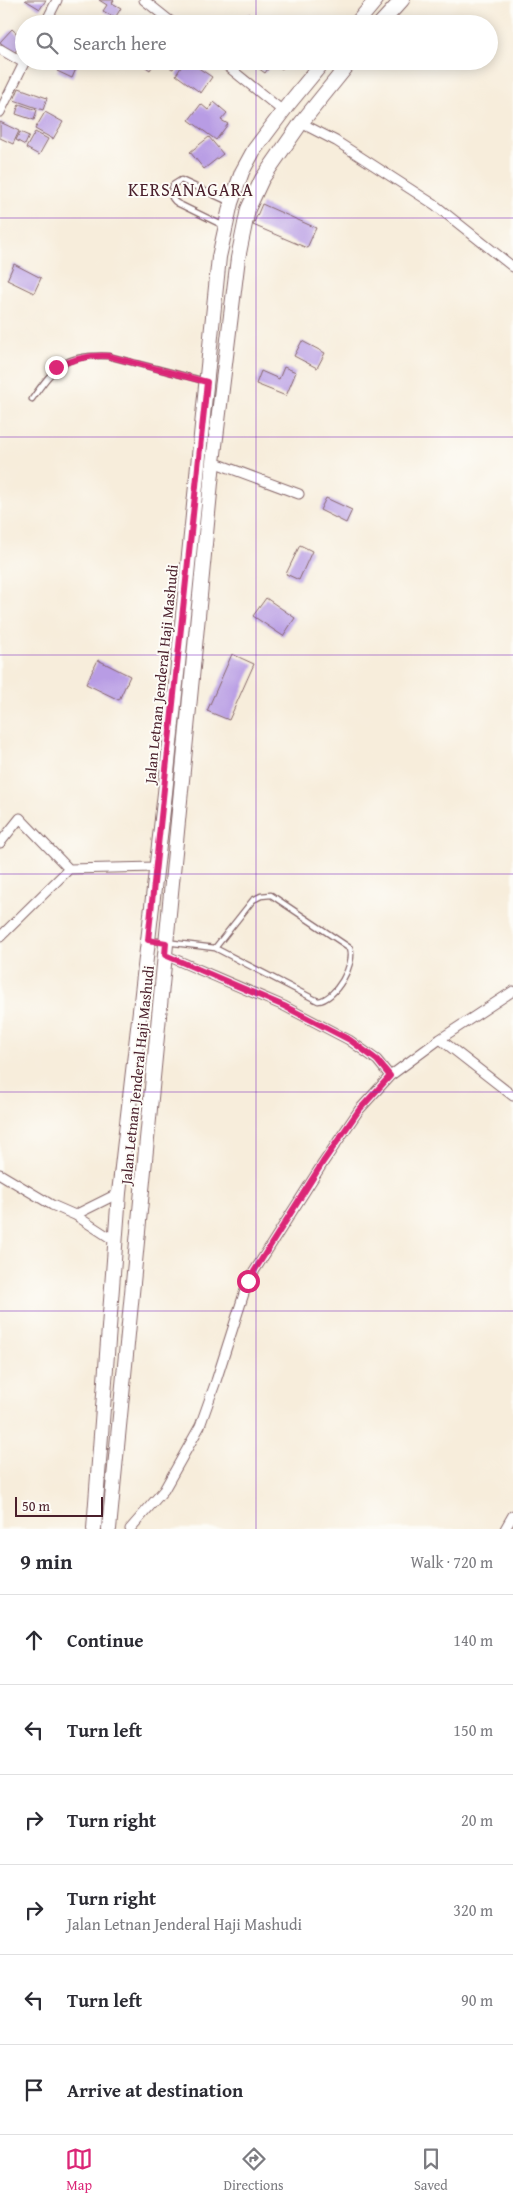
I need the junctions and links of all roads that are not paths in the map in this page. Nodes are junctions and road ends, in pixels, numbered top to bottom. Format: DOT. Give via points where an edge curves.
graph roads {
  1 [pos="57,0"];
  2 [pos="144,0"];
  3 [pos="402,0"];
  4 [pos="374,3"];
  5 [pos="50,15"];
  6 [pos="163,15"];
  7 [pos="364,15"];
  8 [pos="380,15"];
  9 [pos="388,15"];
  10 [pos="0,49"];
  11 [pos="15,57"];
  12 [pos="21,70"];
  13 [pos="232,70"];
  14 [pos="317,70"];
  15 [pos="344,70"];
  16 [pos="0,112"];
  17 [pos="284,112"];
  18 [pos="301,123"];
  19 [pos="231,203"];
  20 [pos="225,226"];
  21 [pos="220,258"];
  22 [pos="238,258"];
  23 [pos="513,267"];
  24 [pos="207,382"];
  25 [pos="32,399"];
  26 [pos="213,462"];
  27 [pos="299,494"];
  28 [pos="0,843"];
  29 [pos="156,867"];
  30 [pos="69,868"];
  31 [pos="0,937"];
  32 [pos="148,940"];
  33 [pos="215,948"];
  34 [pos="165,949"];
  35 [pos="513,991"];
  36 [pos="440,1038"];
  37 [pos="390,1076"];
  38 [pos="513,1096"];
  39 [pos="0,1174"];
  40 [pos="119,1193"];
  41 [pos="75,1215"];
  42 [pos="116,1241"];
  43 [pos="513,1515"];
  44 [pos="94,1529"];
  45 [pos="109,1529"];
  46 [pos="130,1529"];
  47 [pos="505,1529"];
  1 -- 5 [label="street"];
  2 -- 6 [label="street"];
  3 -- 9 [label="main road"];
  4 -- 7 [label="main road"];
  4 -- 8 [label="main road"];
  10 -- 11 [label="street"];
  12 -- 16 [label="street"];
  13 -- 17 [label="street"];
  14 -- 17 [label="main road, Jalan Letnan Jenderal Haji Mashudi"];
  15 -- 18 [label="main road, Jalan Letnan Jenderal Haji Mashudi"];
  17 -- 19 [label="main road, Jalan Letnan Jenderal Haji Mashudi" via="254,150"];
  18 -- 22 [label="main road, Jalan Letnan Jenderal Haji Mashudi" via="262,179 248,208"];
  18 -- 23 [label="street" via="336,141 435,205"];
  19 -- 20 [label="main road, Jalan Letnan Jenderal Haji Mashudi"];
  19 -- 20 [label="lane" via="181,180 172,189 172,198 177,203"];
  20 -- 21 [label="main road, Jalan Letnan Jenderal Haji Mashudi"];
  21 -- 22 [label="main road"];
  21 -- 24 [label="main road, Jalan Letnan Jenderal Haji Mashudi"];
  22 -- 26 [label="main road, Jalan Letnan Jenderal Haji Mashudi"];
  24 -- 25 [label="lane" via="108,356 92,355 56,367"];
  24 -- 29 [label="main road, Jalan Letnan Jenderal Haji Mashudi"];
  26 -- 27 [label="street"];
  26 -- 34 [label="main road, Jalan Letnan Jenderal Haji Mashudi"];
  28 -- 30 [label="street" via="20,818"];
  29 -- 30 [label="street"];
  29 -- 32 [label="main road, Jalan Letnan Jenderal Haji Mashudi"];
  30 -- 31 [label="street"];
  32 -- 34 [label="lane"];
  32 -- 40 [label="main road, Jalan Letnan Jenderal Haji Mashudi"];
  33 -- 33 [label="lane" via="318,1001 331,995 352,962 350,948 271,895 253,900"];
  33 -- 34 [label="lane"];
  34 -- 37 [label="street" via="350,1040 377,1060"];
  34 -- 45 [label="main road, Jalan Letnan Jenderal Haji Mashudi"];
  35 -- 36 [label="street"];
  36 -- 37 [label="street"];
  36 -- 38 [label="street"];
  37 -- 46 [label="street" via="359,1110 248,1281 200,1426 164,1490"];
  39 -- 41 [label="street"];
  40 -- 41 [label="street"];
  40 -- 42 [label="main road, Jalan Letnan Jenderal Haji Mashudi"];
  41 -- 42 [label="street"];
  42 -- 44 [label="main road, Jalan Letnan Jenderal Haji Mashudi"];
  43 -- 47 [label="street"];
}
